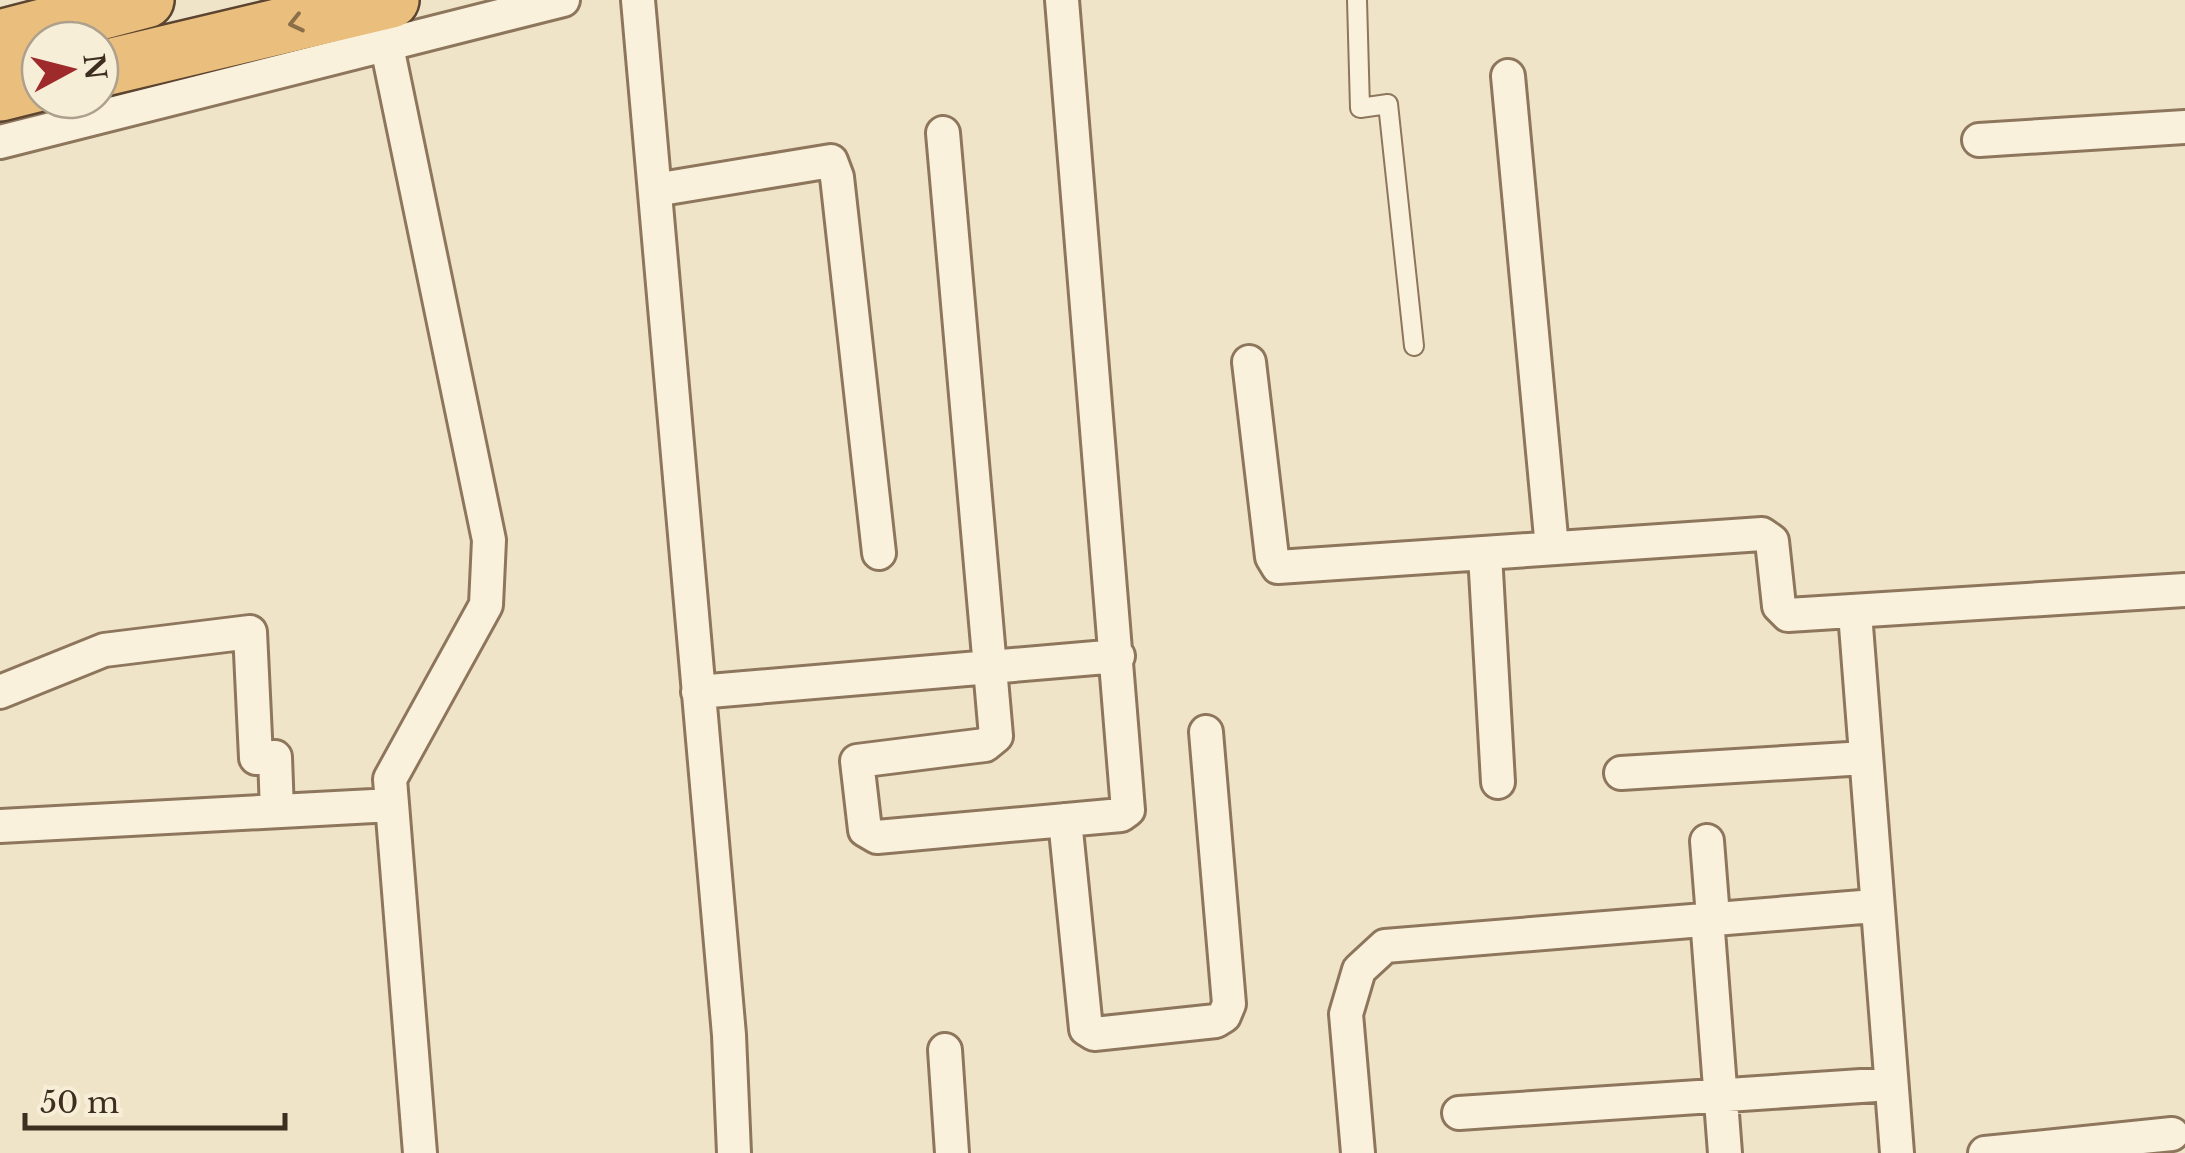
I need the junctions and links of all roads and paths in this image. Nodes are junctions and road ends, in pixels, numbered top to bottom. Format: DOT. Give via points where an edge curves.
graph roads {
  1 [pos="146,0"];
  2 [pos="563,0"];
  3 [pos="638,0"];
  4 [pos="1062,0"];
  5 [pos="1357,0"];
  6 [pos="385,16"];
  7 [pos="0,38"];
  8 [pos="120,65"];
  9 [pos="1508,76"];
  10 [pos="2185,127"];
  11 [pos="943,133"];
  12 [pos="1979,140"];
  13 [pos="0,142"];
  14 [pos="655,190"];
  15 [pos="1414,346"];
  16 [pos="1249,362"];
  17 [pos="1552,548"];
  18 [pos="879,553"];
  19 [pos="1485,554"];
  20 [pos="2185,590"];
  21 [pos="1855,612"];
  22 [pos="1118,656"];
  23 [pos="991,667"];
  24 [pos="0,692"];
  25 [pos="698,692"];
  26 [pos="1206,732"];
  27 [pos="1864,758"];
  28 [pos="1621,773"];
  29 [pos="1498,782"];
  30 [pos="392,805"];
  31 [pos="277,811"];
  32 [pos="1065,820"];
  33 [pos="0,826"];
  34 [pos="1707,840"];
  35 [pos="1874,906"];
  36 [pos="1710,917"];
  37 [pos="945,1050"];
  38 [pos="1891,1084"];
  39 [pos="1720,1095"];
  40 [pos="1459,1112"];
  41 [pos="2172,1134"];
  42 [pos="420,1153"];
  43 [pos="734,1153"];
  44 [pos="952,1153"];
  45 [pos="1358,1153"];
  46 [pos="1725,1153"];
  47 [pos="1896,1153"];
  48 [pos="1986,1153"];
  1 -- 7 [label="highway"];
  2 -- 6 [label="street"];
  3 -- 14 [label="street"];
  4 -- 22 [label="street"];
  5 -- 15 [label="lane" via="1360,108 1388,104"];
  6 -- 8 [label="highway, one-way"];
  6 -- 13 [label="street"];
  6 -- 30 [label="street" via="489,540 486,605 390,779"];
  9 -- 17 [label="street"];
  10 -- 12 [label="street"];
  11 -- 23 [label="street"];
  14 -- 18 [label="street" via="831,162"];
  14 -- 25 [label="street"];
  16 -- 19 [label="street" via="1278,567"];
  17 -- 19 [label="street"];
  17 -- 21 [label="street" via="1769,536 1782,612"];
  19 -- 29 [label="street"];
  20 -- 21 [label="street"];
  21 -- 27 [label="street"];
  22 -- 23 [label="street"];
  22 -- 32 [label="street" via="1128,810"];
  23 -- 25 [label="street"];
  23 -- 32 [label="street" via="992,742 857,760 864,830 877,837"];
  24 -- 31 [label="street" via="104,650 250,632 256,758 275,757"];
  25 -- 43 [label="street" via="730,1035"];
  26 -- 32 [label="street" via="1228,1004 1216,1022 1089,1033"];
  27 -- 28 [label="street"];
  27 -- 35 [label="street"];
  30 -- 31 [label="street"];
  30 -- 42 [label="street"];
  31 -- 33 [label="street"];
  34 -- 36 [label="street"];
  35 -- 36 [label="street"];
  35 -- 38 [label="street"];
  36 -- 39 [label="street"];
  36 -- 45 [label="street" via="1385,946 1359,970 1346,1014"];
  37 -- 44 [label="street"];
  38 -- 39 [label="street"];
  38 -- 47 [label="street"];
  39 -- 40 [label="street"];
  39 -- 46 [label="street"];
  41 -- 48 [label="street"];
}
